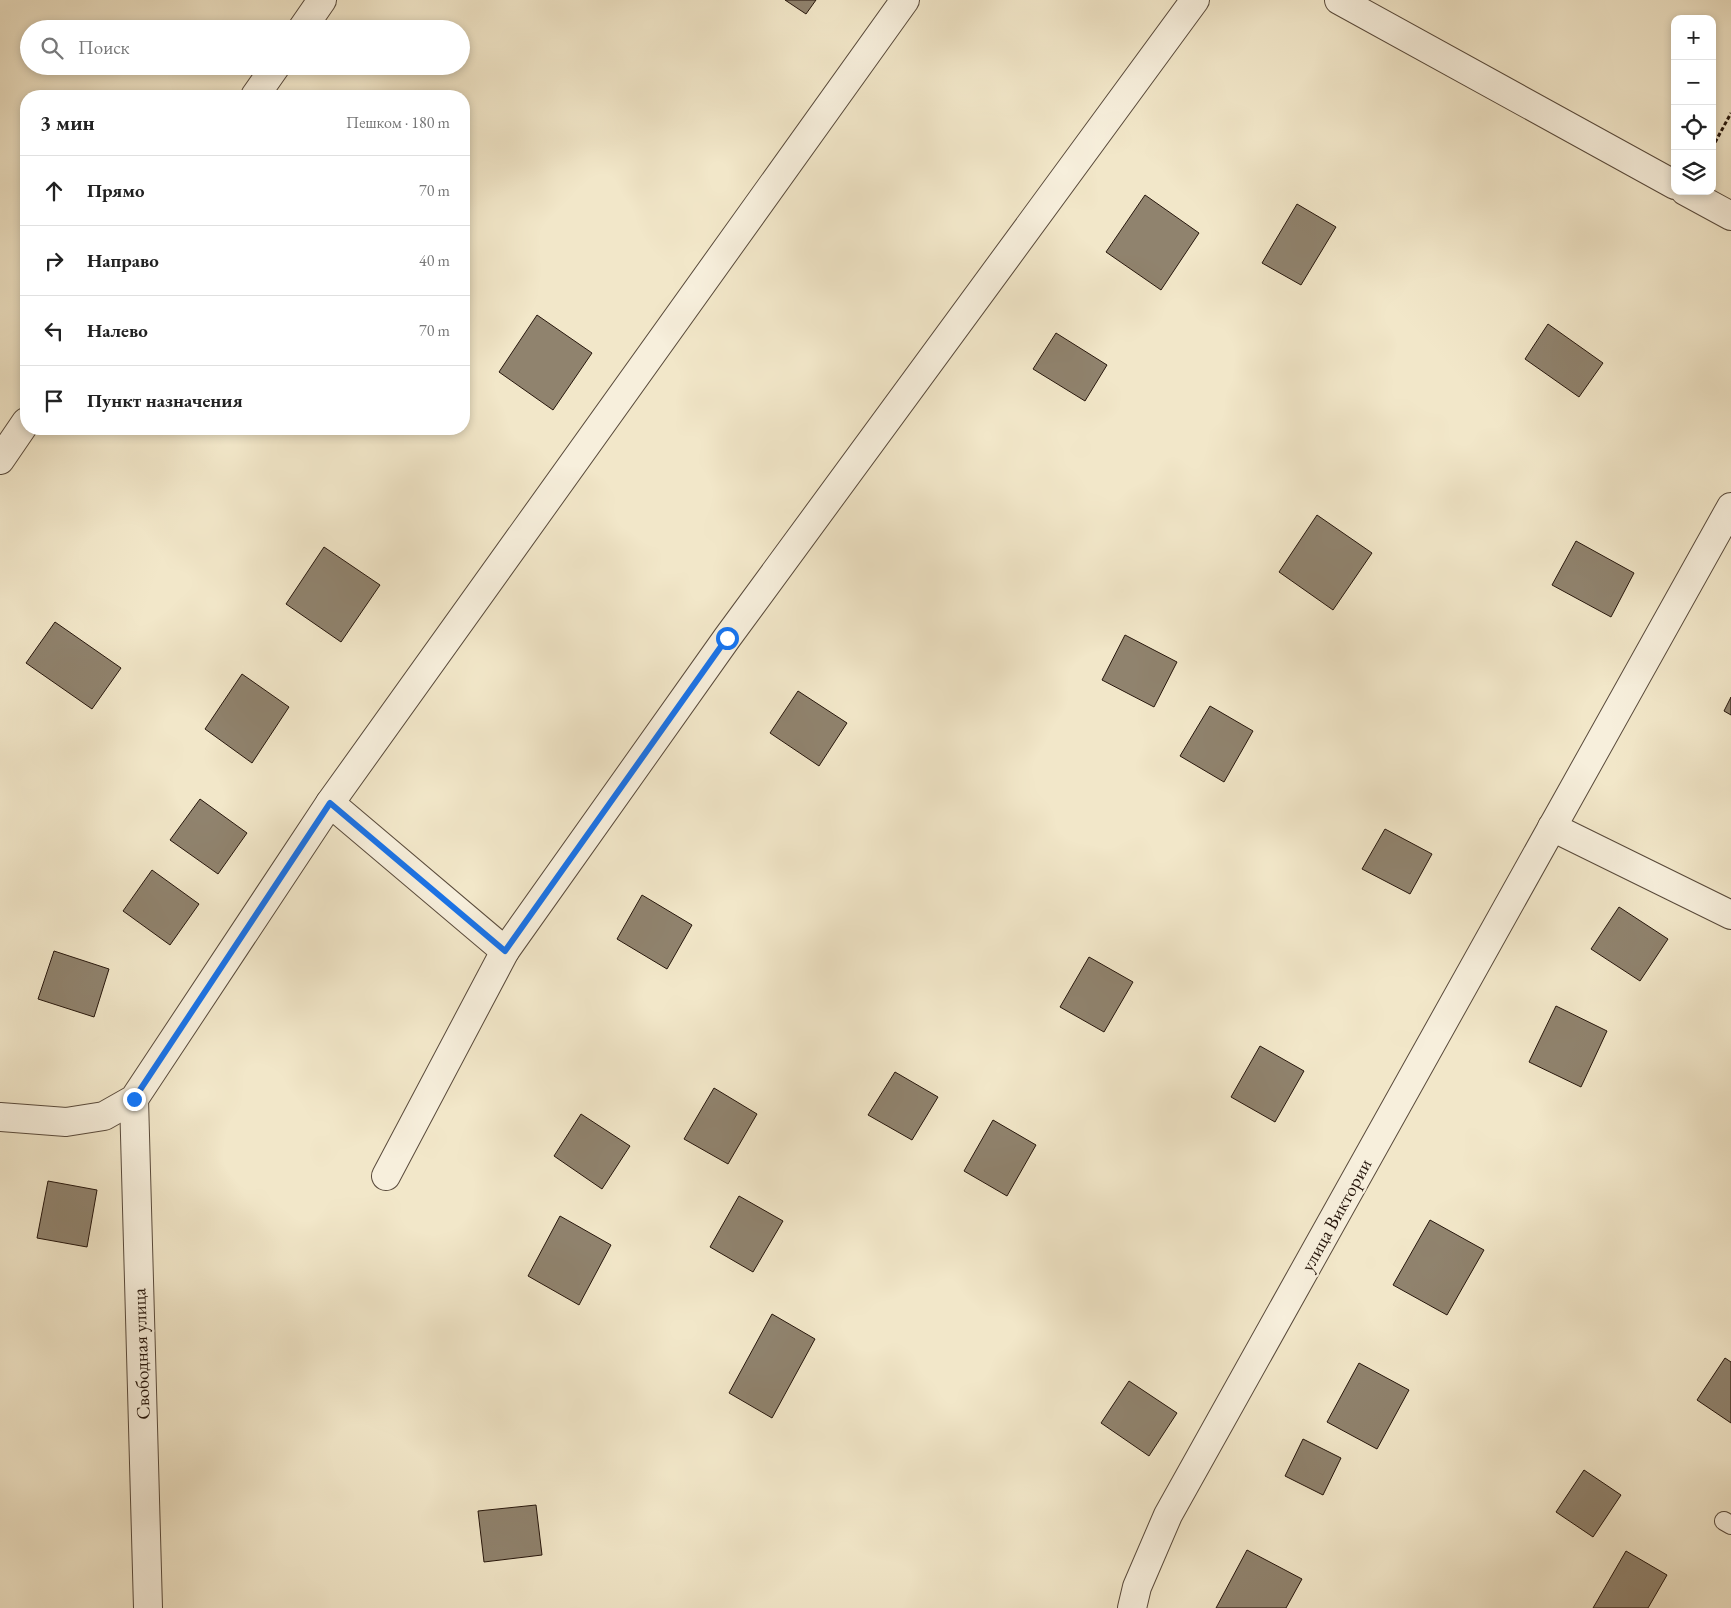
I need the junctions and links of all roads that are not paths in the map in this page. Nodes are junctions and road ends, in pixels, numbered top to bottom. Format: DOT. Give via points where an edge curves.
graph roads {
  1 [pos="322,0"];
  2 [pos="905,0"];
  3 [pos="1195,0"];
  4 [pos="1339,0"];
  5 [pos="308,20"];
  6 [pos="270,75"];
  7 [pos="259,90"];
  8 [pos="1671,183"];
  9 [pos="1693,195"];
  10 [pos="1731,216"];
  11 [pos="20,431"];
  12 [pos="0,460"];
  13 [pos="1731,507"];
  14 [pos="330,803"];
  15 [pos="1552,827"];
  16 [pos="1731,915"];
  17 [pos="505,951"];
  18 [pos="134,1099"];
  19 [pos="0,1117"];
  20 [pos="386,1176"];
  21 [pos="148,1608"];
  22 [pos="1132,1608"];
  1 -- 5 [label="street"];
  2 -- 14 [label="street"];
  3 -- 17 [label="street" via="727,638"];
  4 -- 8 [label="street"];
  6 -- 7 [label="street"];
  9 -- 10 [label="street"];
  11 -- 12 [label="street"];
  13 -- 15 [label="street, улица Виктории"];
  14 -- 17 [label="street"];
  14 -- 18 [label="street"];
  15 -- 16 [label="street"];
  15 -- 22 [label="street, улица Виктории" via="1168,1515 1137,1587"];
  17 -- 20 [label="street"];
  18 -- 19 [label="street" via="104,1116 66,1122"];
  18 -- 21 [label="street, Свободная улица"];
}
